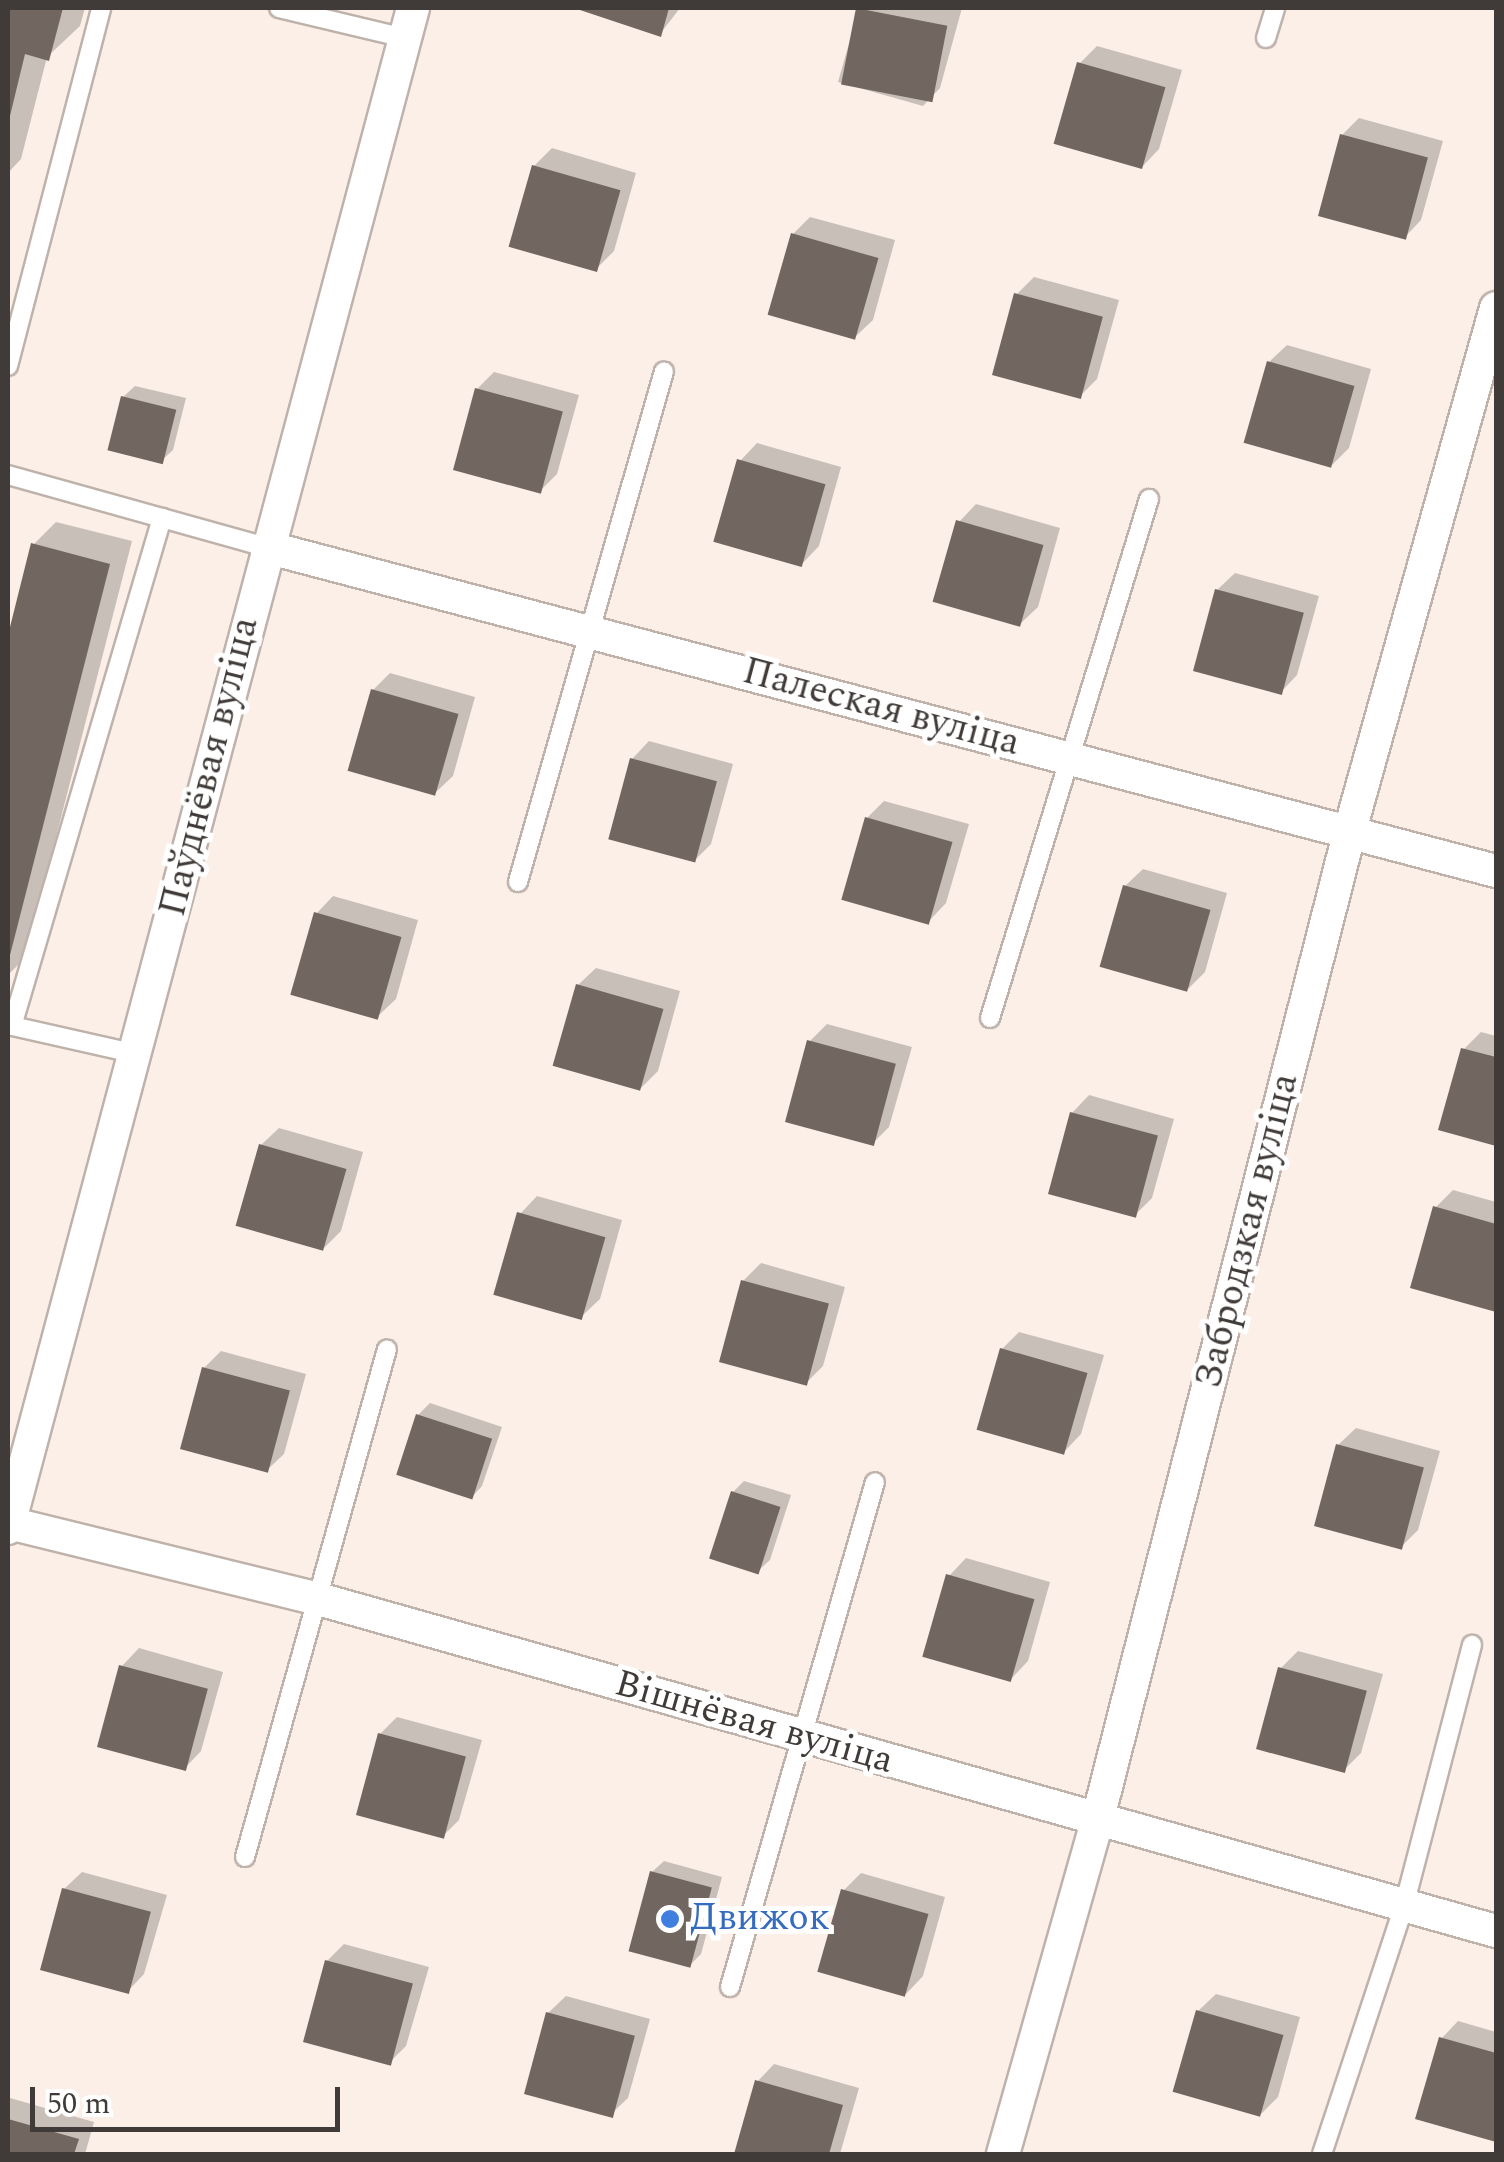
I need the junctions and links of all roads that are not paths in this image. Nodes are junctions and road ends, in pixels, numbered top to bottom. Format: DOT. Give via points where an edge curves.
graph roads {
  1 [pos="101,8"];
  2 [pos="279,8"];
  3 [pos="1274,8"];
  4 [pos="409,23"];
  5 [pos="1266,38"];
  6 [pos="1496,308"];
  7 [pos="8,366"];
  8 [pos="664,372"];
  9 [pos="8,475"];
  10 [pos="1150,499"];
  11 [pos="162,518"];
  12 [pos="266,546"];
  13 [pos="593,632"];
  14 [pos="1070,757"];
  15 [pos="1350,830"];
  16 [pos="1496,871"];
  17 [pos="518,882"];
  18 [pos="990,1018"];
  19 [pos="10,1026"];
  20 [pos="137,1054"];
  21 [pos="387,1349"];
  22 [pos="875,1482"];
  23 [pos="8,1526"];
  24 [pos="315,1598"];
  25 [pos="1472,1645"];
  26 [pos="802,1738"];
  27 [pos="1097,1822"];
  28 [pos="244,1857"];
  29 [pos="1404,1906"];
  30 [pos="1496,1930"];
  31 [pos="730,1987"];
  32 [pos="1003,2154"];
  33 [pos="1322,2154"];
  1 -- 7 [label="lane"];
  2 -- 4 [label="lane"];
  3 -- 5 [label="lane"];
  4 -- 12 [label="street, Паўднёвая вуліца"];
  6 -- 15 [label="street, Забродзкая вуліца"];
  8 -- 13 [label="lane"];
  9 -- 11 [label="lane"];
  10 -- 14 [label="lane"];
  11 -- 12 [label="lane"];
  11 -- 19 [label="lane"];
  12 -- 13 [label="street, Палеская вуліца"];
  12 -- 20 [label="street, Паўднёвая вуліца"];
  13 -- 14 [label="street, Палеская вуліца"];
  13 -- 17 [label="lane"];
  14 -- 15 [label="street, Палеская вуліца"];
  14 -- 18 [label="lane"];
  15 -- 16 [label="street, Палеская вуліца"];
  15 -- 27 [label="street, Забродзкая вуліца"];
  19 -- 20 [label="lane"];
  20 -- 23 [label="street, Паўднёвая вуліца"];
  21 -- 24 [label="lane"];
  22 -- 26 [label="lane"];
  23 -- 24 [label="street, Вішнёвая вуліца"];
  24 -- 26 [label="street, Вішнёвая вуліца"];
  24 -- 28 [label="lane"];
  25 -- 29 [label="lane"];
  26 -- 27 [label="street, Вішнёвая вуліца"];
  26 -- 31 [label="lane"];
  27 -- 29 [label="street, Вішнёвая вуліца"];
  27 -- 32 [label="street, Забродзкая вуліца"];
  29 -- 30 [label="street, Вішнёвая вуліца"];
  29 -- 33 [label="lane"];
}
